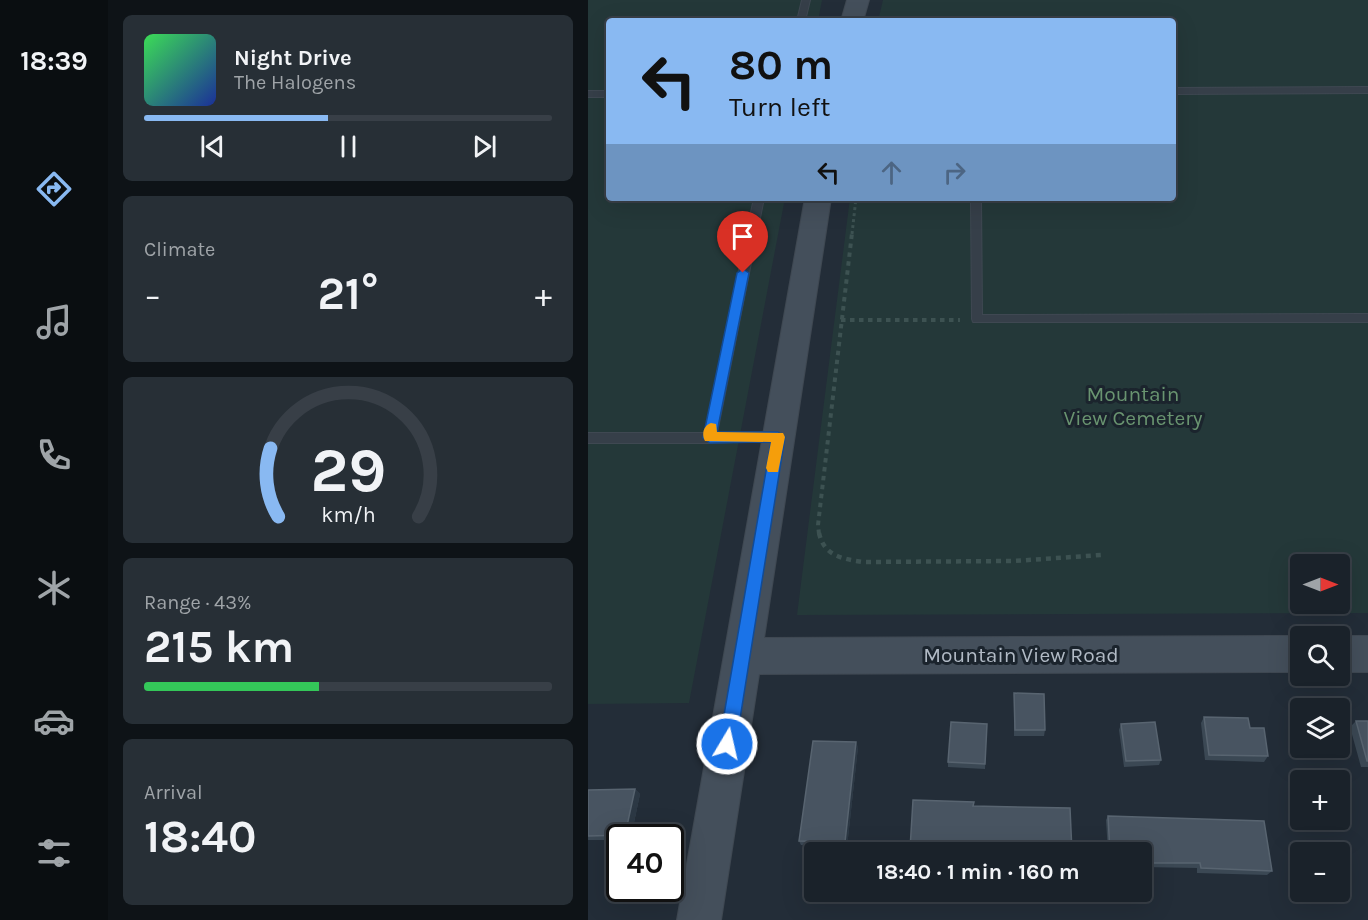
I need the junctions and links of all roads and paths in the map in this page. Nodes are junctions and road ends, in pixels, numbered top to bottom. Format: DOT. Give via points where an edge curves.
graph roads {
  1 [pos="806,0"];
  2 [pos="858,0"];
  3 [pos="802,18"];
  4 [pos="853,18"];
  5 [pos="1368,90"];
  6 [pos="1176,91"];
  7 [pos="588,94"];
  8 [pos="606,94"];
  9 [pos="758,201"];
  10 [pos="817,201"];
  11 [pos="856,201"];
  12 [pos="976,201"];
  13 [pos="1368,318"];
  14 [pos="977,319"];
  15 [pos="841,320"];
  16 [pos="778,437"];
  17 [pos="588,438"];
  18 [pos="710,438"];
  19 [pos="1101,555"];
  20 [pos="1290,654"];
  21 [pos="1350,654"];
  22 [pos="1368,654"];
  23 [pos="742,656"];
  24 [pos="699,920"];
  1 -- 3 [label="lane"];
  2 -- 4 [label="street"];
  5 -- 6 [label="lane"];
  7 -- 8 [label="lane"];
  9 -- 18 [label="lane"];
  10 -- 16 [label="street"];
  11 -- 15 [label="path"];
  12 -- 14 [label="lane"];
  13 -- 14 [label="lane"];
  14 -- 15 [label="path"];
  15 -- 19 [label="path" via="818,525 823,546 841,558 870,561 1029,561"];
  16 -- 18 [label="lane"];
  16 -- 23 [label="street"];
  17 -- 18 [label="lane"];
  20 -- 23 [label="street, Mountain View Road"];
  21 -- 22 [label="street"];
  23 -- 24 [label="street"];
}
